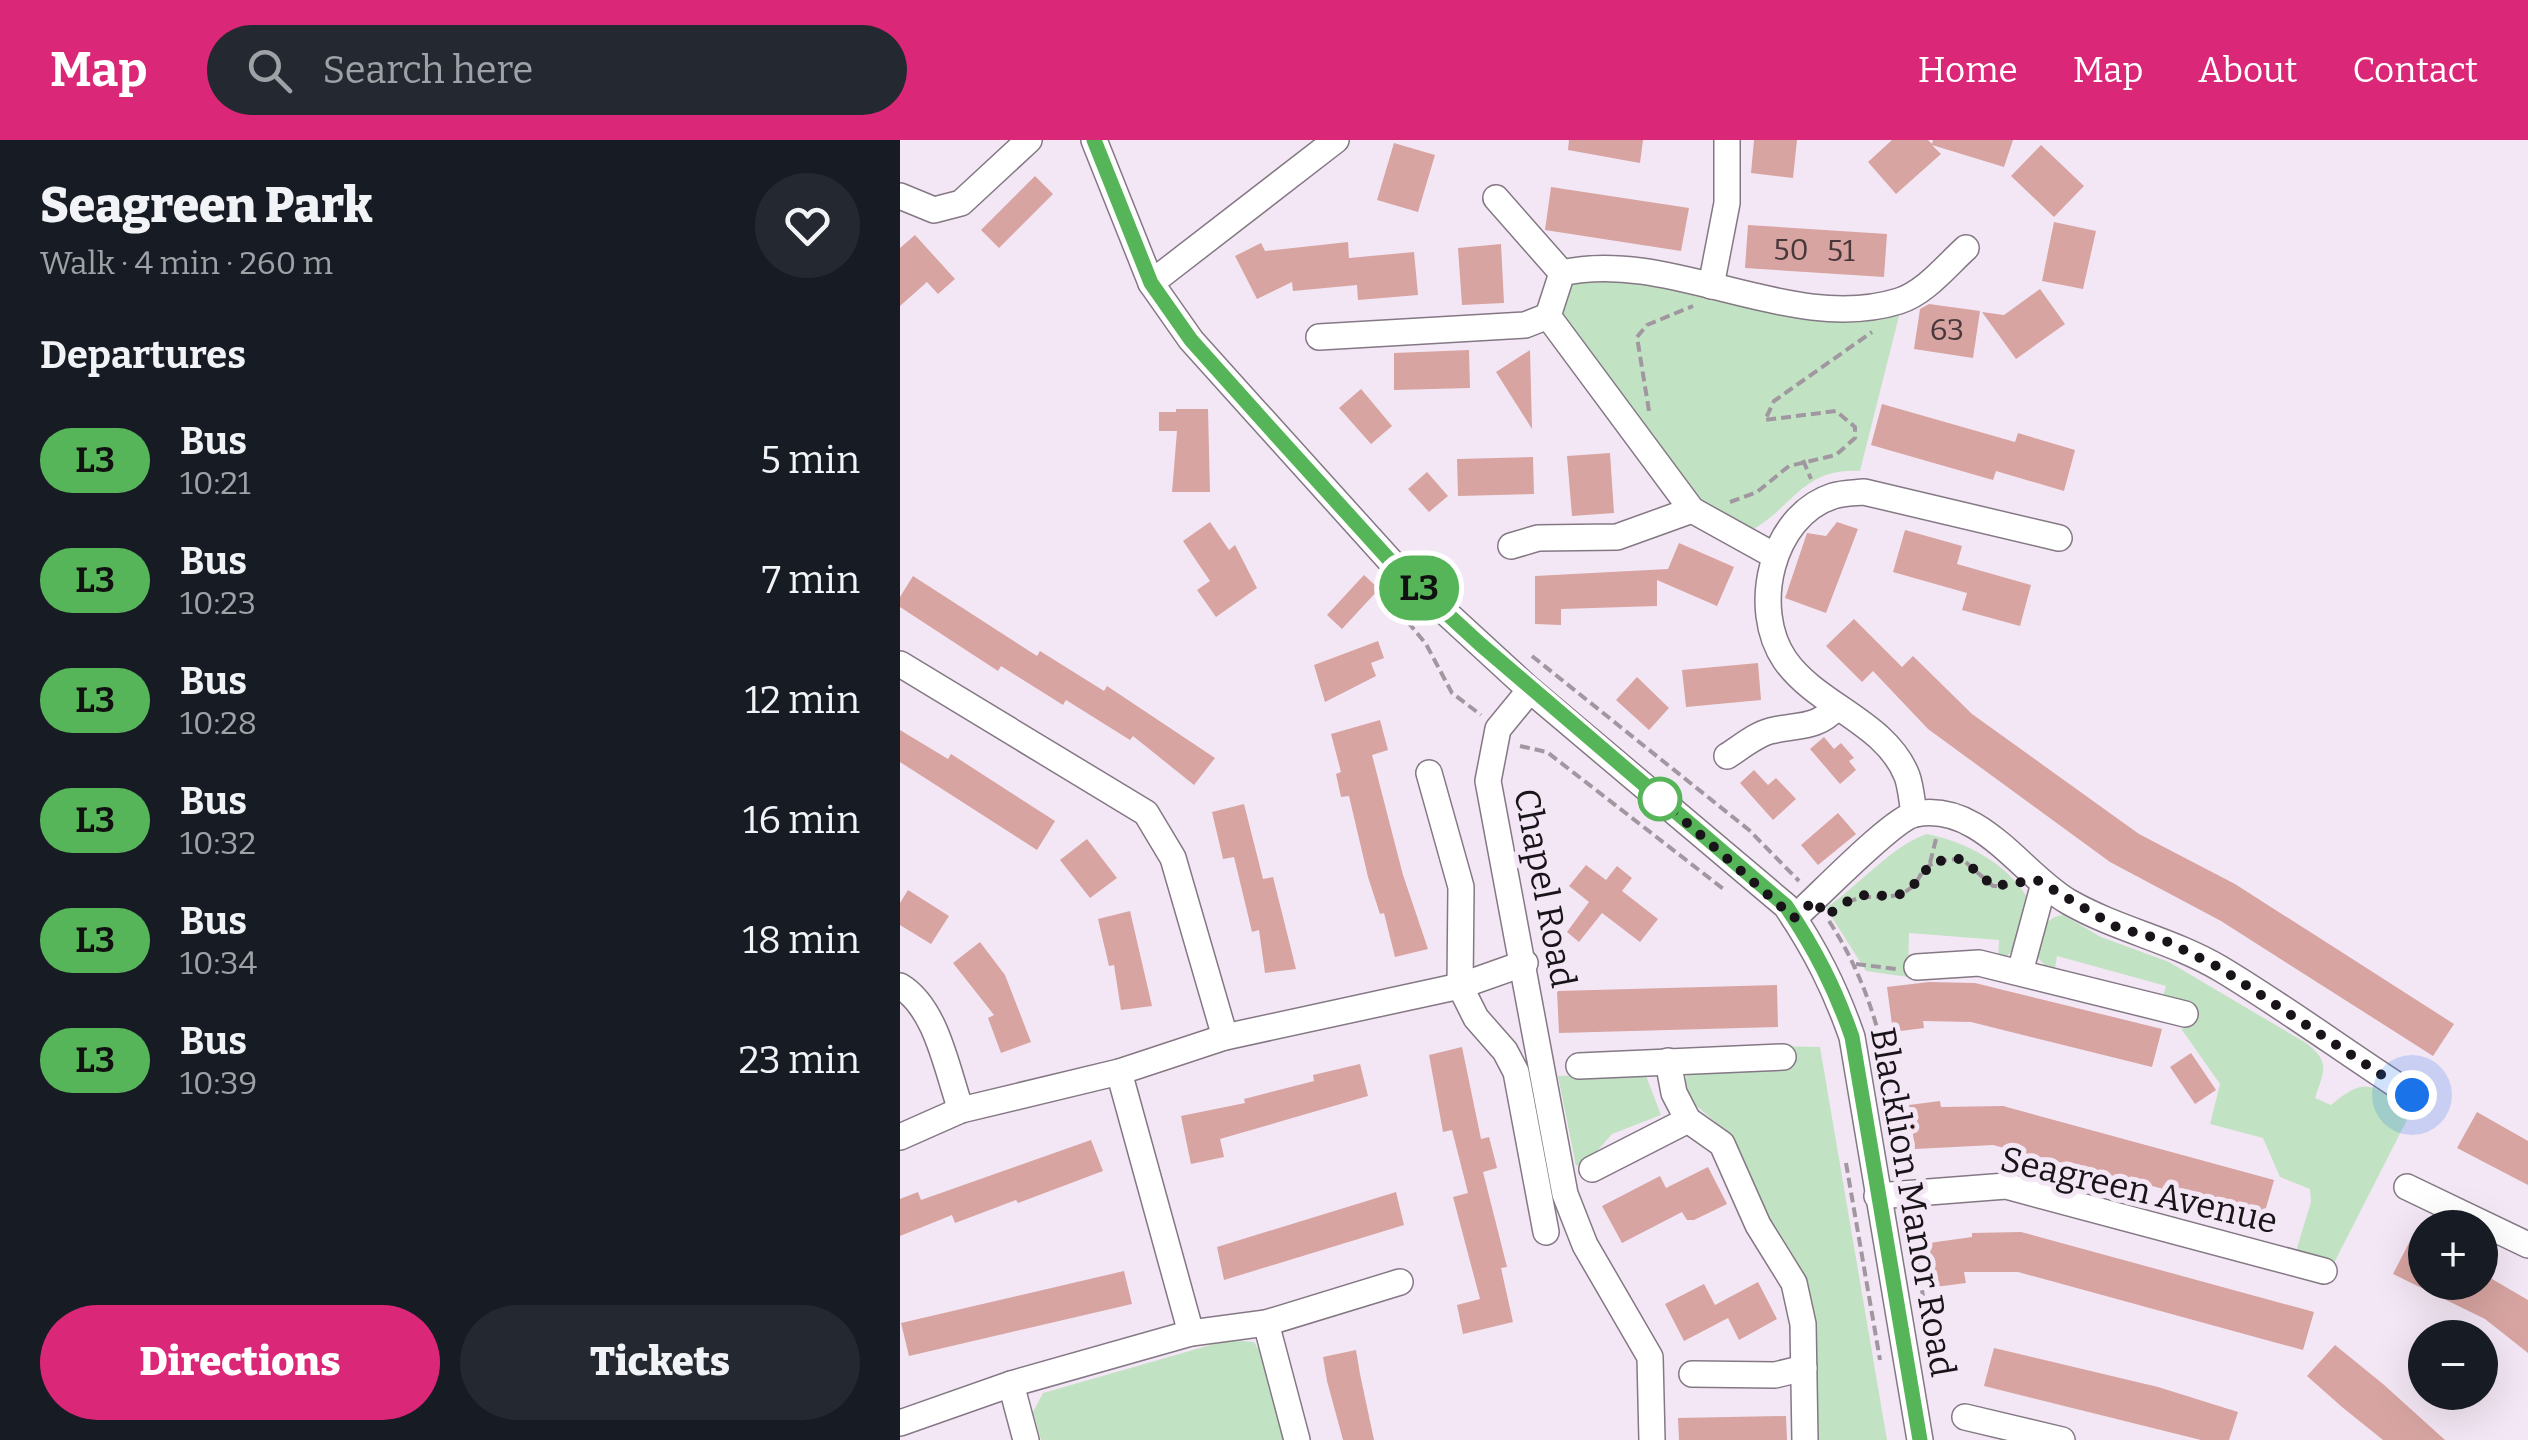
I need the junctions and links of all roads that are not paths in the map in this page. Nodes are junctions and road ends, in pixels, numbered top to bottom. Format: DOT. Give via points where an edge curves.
graph roads {
  1 [pos="1029,140"];
  2 [pos="1094,140"];
  3 [pos="1336,140"];
  4 [pos="1726,140"];
  5 [pos="900,196"];
  6 [pos="1496,198"];
  7 [pos="1966,248"];
  8 [pos="1562,273"];
  9 [pos="1151,283"];
  10 [pos="1711,286"];
  11 [pos="1548,316"];
  12 [pos="1319,337"];
  13 [pos="1692,510"];
  14 [pos="2058,538"];
  15 [pos="1511,546"];
  16 [pos="1774,556"];
  17 [pos="900,664"];
  18 [pos="1530,690"];
  19 [pos="1837,707"];
  20 [pos="1727,756"];
  21 [pos="1429,773"];
  22 [pos="1914,814"];
  23 [pos="2040,884"];
  24 [pos="1794,918"];
  25 [pos="1525,963"];
  26 [pos="1917,966"];
  27 [pos="2020,972"];
  28 [pos="900,986"];
  29 [pos="1460,986"];
  30 [pos="2185,1014"];
  31 [pos="1225,1037"];
  32 [pos="1783,1057"];
  33 [pos="1668,1061"];
  34 [pos="1579,1066"];
  35 [pos="1120,1072"];
  36 [pos="2412,1095"];
  37 [pos="961,1110"];
  38 [pos="1688,1120"];
  39 [pos="900,1137"];
  40 [pos="1592,1169"];
  41 [pos="2407,1186"];
  42 [pos="1877,1196"];
  43 [pos="1546,1232"];
  44 [pos="2528,1245"];
  45 [pos="2324,1272"];
  46 [pos="1400,1282"];
  47 [pos="1266,1323"];
  48 [pos="1191,1332"];
  49 [pos="1804,1368"];
  50 [pos="1692,1374"];
  51 [pos="1012,1384"];
  52 [pos="1965,1417"];
  53 [pos="900,1423"];
  54 [pos="1026,1440"];
  55 [pos="1297,1440"];
  56 [pos="1652,1440"];
  57 [pos="1805,1440"];
  58 [pos="1920,1440"];
  59 [pos="2062,1440"];
  1 -- 5 [label="street" via="961,203 934,210"];
  2 -- 9 [label="street"];
  3 -- 9 [label="street"];
  4 -- 10 [label="street" via="1727,203"];
  6 -- 8 [label="street"];
  7 -- 10 [label="street" via="1900,301 1826,308"];
  8 -- 10 [label="street" via="1642,273"];
  8 -- 11 [label="street"];
  9 -- 18 [label="street" via="1191,340 1394,565"];
  11 -- 12 [label="street" via="1525,325"];
  11 -- 13 [label="street"];
  13 -- 15 [label="street" via="1618,537 1538,538"];
  13 -- 16 [label="street"];
  14 -- 16 [label="street" via="1864,492 1832,496 1804,515"];
  16 -- 19 [label="street" via="1767,610 1784,659"];
  17 -- 31 [label="street" via="1146,812 1173,858"];
  18 -- 24 [label="street, Blacklion Manor Road"];
  18 -- 25 [label="street, Chapel Road" via="1498,729 1488,781"];
  19 -- 20 [label="street" via="1825,720 1768,732"];
  19 -- 22 [label="street" via="1883,740 1907,776"];
  21 -- 29 [label="street" via="1461,887"];
  22 -- 23 [label="street" via="1982,830"];
  22 -- 24 [label="street" via="1820,908"];
  23 -- 27 [label="street"];
  23 -- 36 [label="street" via="2118,928 2164,940 2220,968"];
  24 -- 42 [label="street, Blacklion Manor Road" via="1833,981 1852,1037"];
  25 -- 29 [label="street"];
  25 -- 56 [label="street, Chapel Road" via="1564,1194 1585,1245 1650,1357"];
  26 -- 27 [label="street" via="1980,963"];
  27 -- 30 [label="street"];
  28 -- 37 [label="street" via="932,1026"];
  29 -- 31 [label="street"];
  29 -- 43 [label="street" via="1516,1072"];
  31 -- 35 [label="street"];
  32 -- 33 [label="street"];
  33 -- 34 [label="street"];
  33 -- 38 [label="street"];
  35 -- 37 [label="street"];
  35 -- 48 [label="street"];
  37 -- 39 [label="street"];
  38 -- 40 [label="street"];
  38 -- 49 [label="street" via="1722,1144 1758,1225 1794,1283 1804,1324"];
  41 -- 44 [label="street"];
  42 -- 45 [label="street, Seagreen Avenue" via="2006,1186"];
  42 -- 58 [label="street, Blacklion Manor Road"];
  46 -- 47 [label="street"];
  47 -- 48 [label="street"];
  47 -- 55 [label="street"];
  48 -- 51 [label="street"];
  49 -- 50 [label="street"];
  49 -- 57 [label="street"];
  51 -- 53 [label="street"];
  51 -- 54 [label="street"];
  52 -- 59 [label="street"];
}
